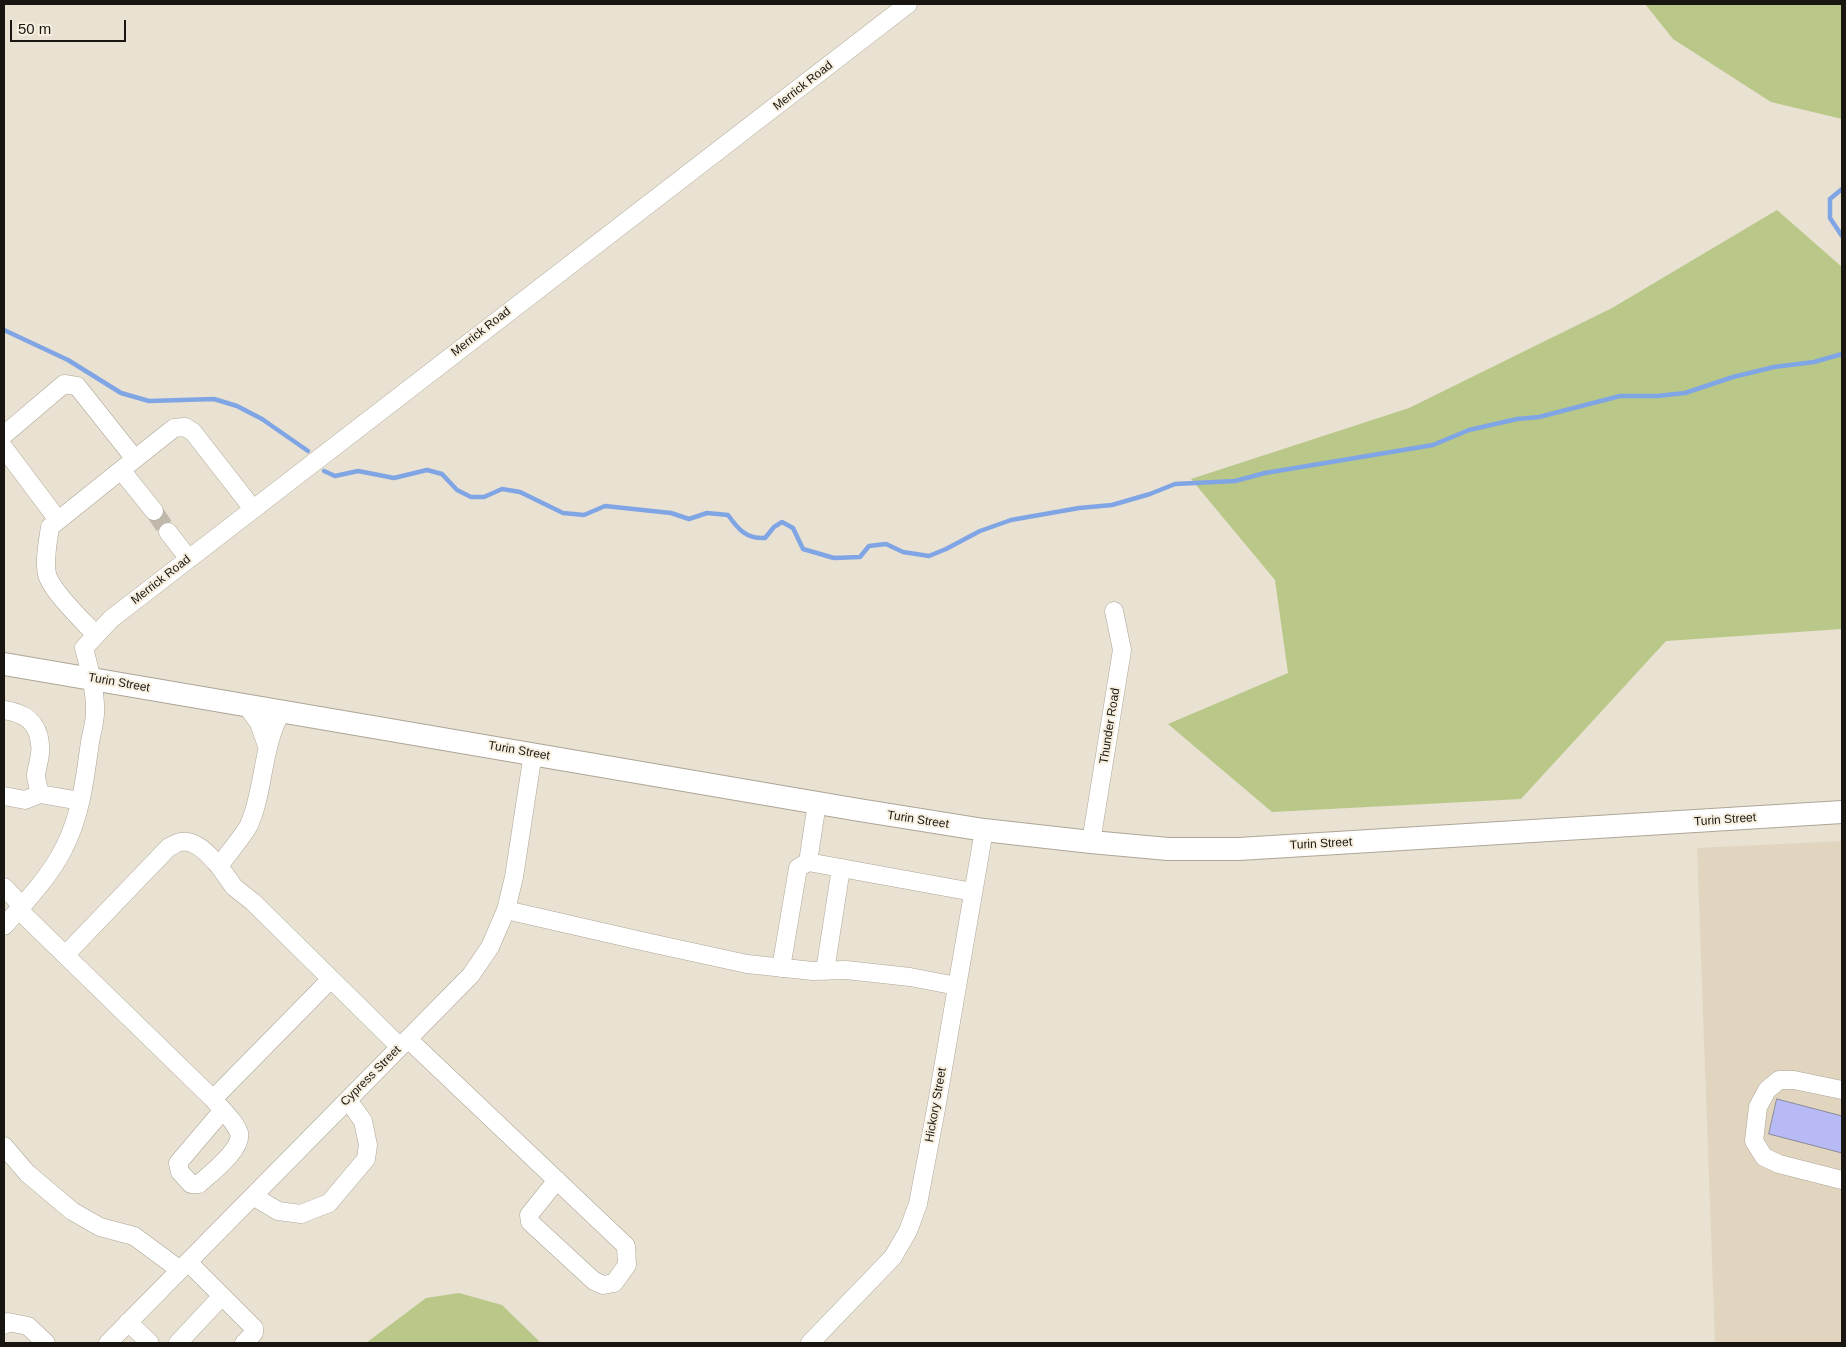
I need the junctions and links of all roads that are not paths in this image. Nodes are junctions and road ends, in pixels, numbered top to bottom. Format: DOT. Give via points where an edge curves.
graph roads {
  1 [pos="908,4"];
  2 [pos="4,435"];
  3 [pos="4,448"];
  4 [pos="135,459"];
  5 [pos="121,470"];
  6 [pos="253,508"];
  7 [pos="154,511"];
  8 [pos="54,524"];
  9 [pos="168,532"];
  10 [pos="188,559"];
  11 [pos="1114,611"];
  12 [pos="96,635"];
  13 [pos="4,664"];
  14 [pos="92,678"];
  15 [pos="246,704"];
  16 [pos="4,710"];
  17 [pos="282,711"];
  18 [pos="267,746"];
  19 [pos="533,753"];
  20 [pos="40,794"];
  21 [pos="4,796"];
  22 [pos="80,801"];
  23 [pos="817,803"];
  24 [pos="1842,812"];
  25 [pos="984,830"];
  26 [pos="1091,842"];
  27 [pos="808,862"];
  28 [pos="219,866"];
  29 [pos="841,868"];
  30 [pos="4,887"];
  31 [pos="973,892"];
  32 [pos="21,908"];
  33 [pos="506,910"];
  34 [pos="4,926"];
  35 [pos="61,951"];
  36 [pos="781,968"];
  37 [pos="825,971"];
  38 [pos="331,979"];
  39 [pos="957,986"];
  40 [pos="404,1043"];
  41 [pos="1842,1090"];
  42 [pos="348,1100"];
  43 [pos="4,1146"];
  44 [pos="557,1180"];
  45 [pos="1842,1180"];
  46 [pos="253,1196"];
  47 [pos="184,1266"];
  48 [pos="222,1296"];
  49 [pos="128,1322"];
  50 [pos="4,1325"];
  51 [pos="46,1343"];
  52 [pos="108,1343"];
  53 [pos="150,1343"];
  54 [pos="178,1343"];
  55 [pos="244,1343"];
  56 [pos="810,1343"];
  1 -- 6 [label="street, Merrick Road"];
  2 -- 4 [label="street" via="64,384 70,384 77,386"];
  3 -- 8 [label="street"];
  4 -- 5 [label="street"];
  4 -- 6 [label="street" via="174,428 185,427 193,432"];
  5 -- 7 [label="street"];
  5 -- 8 [label="street"];
  6 -- 10 [label="street, Merrick Road"];
  8 -- 12 [label="street" via="47,568 50,580"];
  9 -- 10 [label="street"];
  10 -- 12 [label="street, Merrick Road"];
  11 -- 26 [label="street, Thunder Road" via="1122,650"];
  12 -- 14 [label="street, Merrick Road" via="84,648"];
  13 -- 14 [label="main road, Turin Street"];
  14 -- 15 [label="main road, Turin Street"];
  14 -- 22 [label="street" via="96,709"];
  15 -- 17 [label="main road, Turin Street"];
  15 -- 18 [label="street" via="259,722"];
  16 -- 20 [label="street" via="18,712 30,719 36,729 41,744 36,776"];
  17 -- 18 [label="street"];
  17 -- 19 [label="main road, Turin Street"];
  18 -- 28 [label="street" via="248,827"];
  19 -- 23 [label="main road, Turin Street"];
  19 -- 33 [label="street, Cypress Street"];
  20 -- 21 [label="street" via="25,800"];
  20 -- 22 [label="street"];
  22 -- 32 [label="street" via="64,849"];
  23 -- 25 [label="main road, Turin Street"];
  23 -- 27 [label="street"];
  24 -- 26 [label="main road, Turin Street" via="1239,849 1168,849"];
  25 -- 26 [label="main road, Turin Street"];
  25 -- 31 [label="street, Hickory Street"];
  27 -- 29 [label="street"];
  27 -- 36 [label="street" via="798,868"];
  28 -- 35 [label="street" via="190,842 169,847 69,952"];
  28 -- 38 [label="street" via="234,887"];
  29 -- 31 [label="street"];
  29 -- 37 [label="street"];
  30 -- 32 [label="street"];
  31 -- 39 [label="street, Hickory Street"];
  32 -- 34 [label="street"];
  32 -- 35 [label="street"];
  33 -- 36 [label="street" via="738,962"];
  33 -- 40 [label="street, Cypress Street" via="490,947 470,975"];
  35 -- 38 [label="street" via="218,1104"];
  36 -- 37 [label="street"];
  37 -- 39 [label="street" via="910,977"];
  38 -- 40 [label="street"];
  39 -- 56 [label="street, Hickory Street" via="918,1204 908,1231 892,1257"];
  40 -- 42 [label="street, Cypress Street"];
  40 -- 44 [label="street"];
  41 -- 45 [label="street" via="1779,1080 1768,1090 1758,1107 1754,1141 1764,1157 1779,1164"];
  42 -- 46 [label="street, Cypress Street"];
  42 -- 46 [label="street" via="363,1121 368,1145 366,1160 329,1202 301,1214 278,1211"];
  43 -- 47 [label="street" via="27,1173 72,1211 100,1227 134,1236"];
  44 -- 44 [label="street" via="626,1246 627,1265 614,1283 603,1285 594,1281 530,1222 530,1215"];
  46 -- 47 [label="street, Cypress Street"];
  47 -- 48 [label="street"];
  47 -- 49 [label="street, Cypress Street"];
  48 -- 54 [label="street"];
  48 -- 55 [label="street" via="254,1328 254,1333"];
  49 -- 52 [label="street, Cypress Street"];
  49 -- 53 [label="street"];
  50 -- 51 [label="street" via="8,1322 28,1326"];
}
